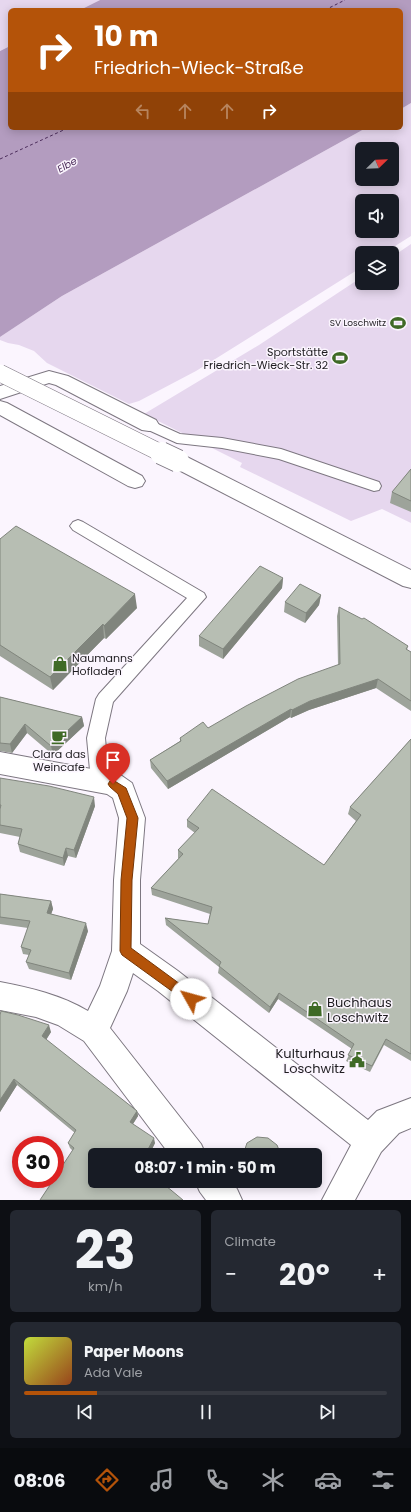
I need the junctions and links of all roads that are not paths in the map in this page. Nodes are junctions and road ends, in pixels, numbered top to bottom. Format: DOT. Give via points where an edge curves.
graph roads {
  1 [pos="0,373"];
  2 [pos="0,393"];
  3 [pos="143,404"];
  4 [pos="0,407"];
  5 [pos="117,408"];
  6 [pos="150,425"];
  7 [pos="135,481"];
  8 [pos="374,486"];
  9 [pos="78,526"];
  10 [pos="411,580"];
  11 [pos="0,763"];
  12 [pos="100,782"];
  13 [pos="126,951"];
  14 [pos="0,996"];
  15 [pos="94,1031"];
  16 [pos="411,1113"];
  17 [pos="370,1141"];
  18 [pos="185,1148"];
  19 [pos="217,1188"];
  20 [pos="226,1200"];
  21 [pos="338,1200"];
  1 -- 10 [label="street, bridge"];
  2 -- 5 [label="street" via="49,377 62,380"];
  3 -- 5 [label="street"];
  4 -- 7 [label="street"];
  5 -- 6 [label="street"];
  6 -- 8 [label="lane" via="177,438 281,454"];
  9 -- 12 [label="lane" via="198,597 105,699 96,738"];
  11 -- 12 [label="street"];
  12 -- 13 [label="street" via="113,784 123,792 132,818 127,880"];
  13 -- 15 [label="street" via="113,991"];
  13 -- 17 [label="street" via="168,981"];
  14 -- 15 [label="street" via="51,1008"];
  15 -- 18 [label="street"];
  16 -- 17 [label="street" via="388,1122"];
  17 -- 21 [label="street"];
  19 -- 20 [label="street"];
}
